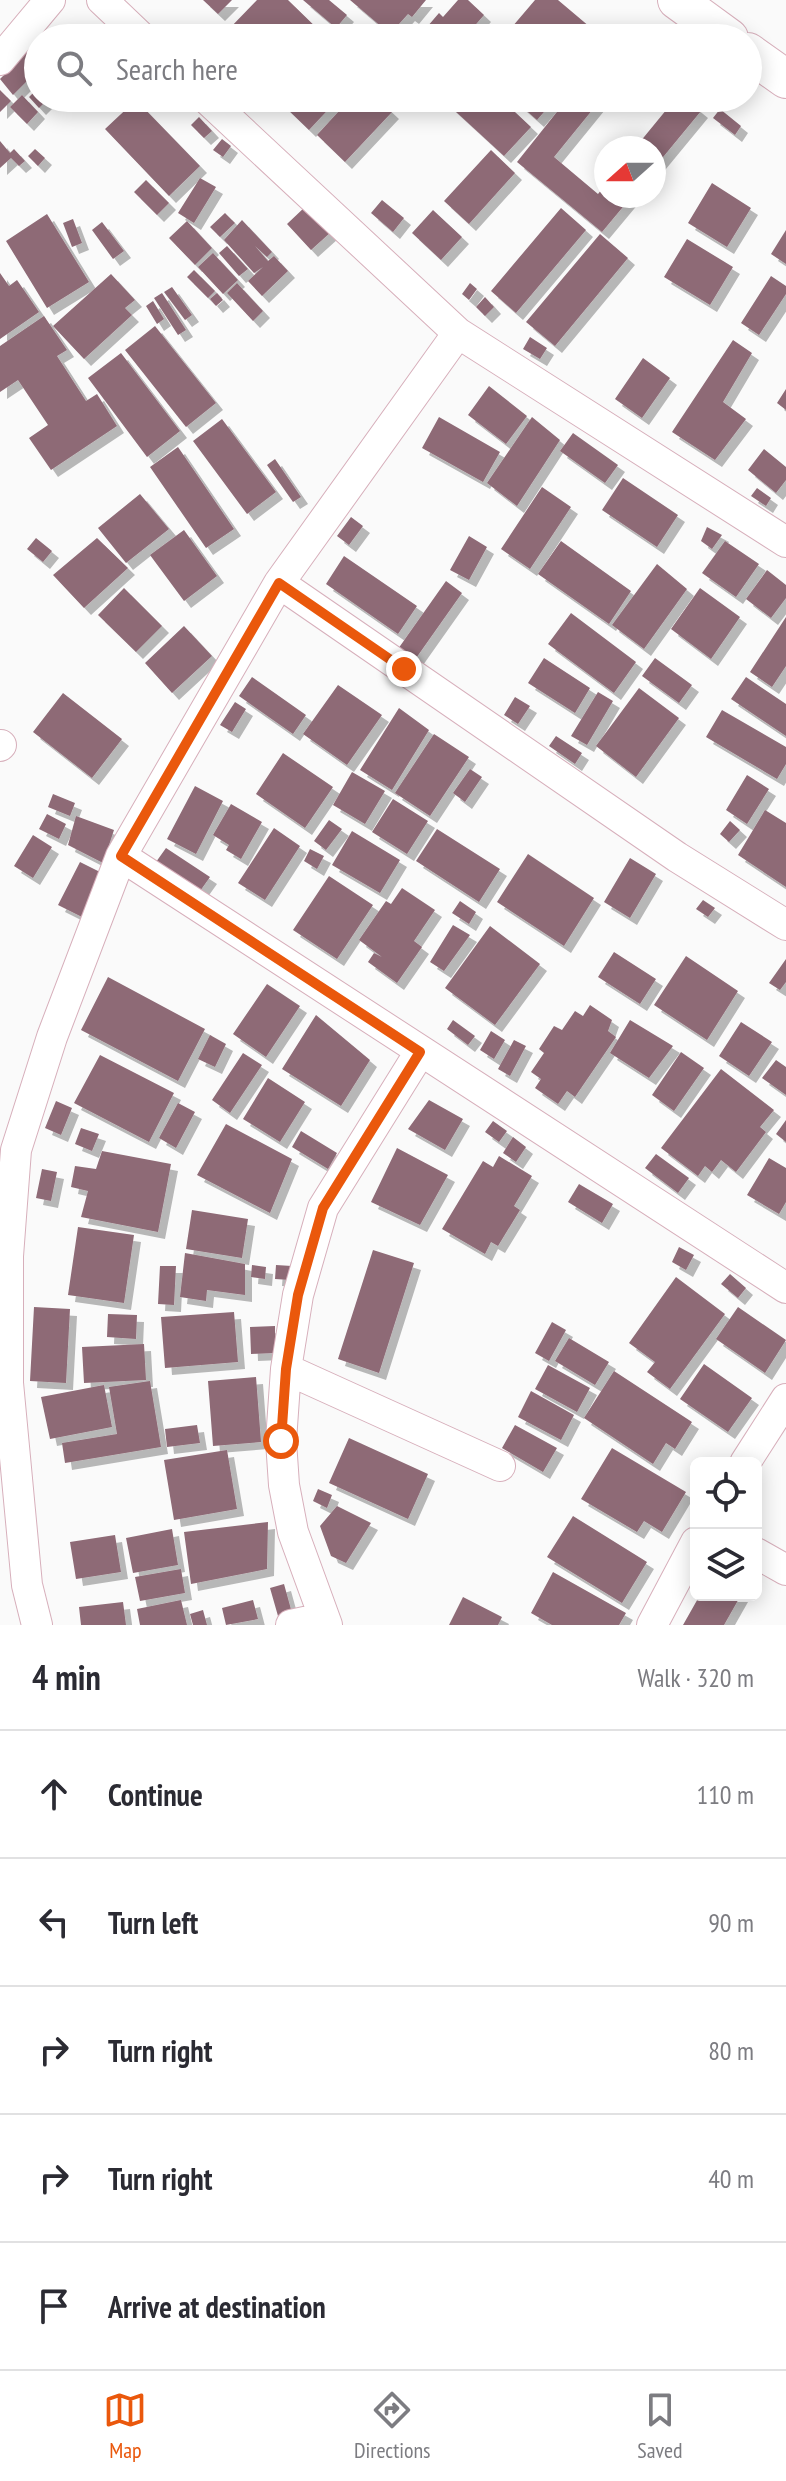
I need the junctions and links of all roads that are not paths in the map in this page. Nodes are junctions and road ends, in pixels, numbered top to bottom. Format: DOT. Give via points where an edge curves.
graph roads {
  1 [pos="50,0"];
  2 [pos="102,0"];
  3 [pos="677,0"];
  4 [pos="30,24"];
  5 [pos="127,24"];
  6 [pos="710,24"];
  7 [pos="24,31"];
  8 [pos="0,60"];
  9 [pos="762,62"];
  10 [pos="786,79"];
  11 [pos="221,112"];
  12 [pos="458,333"];
  13 [pos="786,542"];
  14 [pos="279,583"];
  15 [pos="121,856"];
  16 [pos="786,925"];
  17 [pos="420,1052"];
  18 [pos="8,1144"];
  19 [pos="786,1288"];
  20 [pos="286,1369"];
  21 [pos="786,1399"];
  22 [pos="749,1457"];
  23 [pos="500,1466"];
  24 [pos="10,1505"];
  25 [pos="690,1553"];
  26 [pos="762,1556"];
  27 [pos="786,1570"];
  28 [pos="325,1622"];
  29 [pos="37,1625"];
  30 [pos="291,1625"];
  31 [pos="652,1625"];
  1 -- 4 [label="street"];
  2 -- 5 [label="street"];
  3 -- 6 [label="main road"];
  7 -- 8 [label="street"];
  9 -- 10 [label="main road"];
  11 -- 12 [label="street"];
  12 -- 13 [label="street"];
  12 -- 14 [label="street"];
  14 -- 15 [label="street"];
  14 -- 16 [label="street" via="677,857"];
  15 -- 17 [label="street"];
  15 -- 18 [label="street"];
  17 -- 19 [label="street"];
  17 -- 20 [label="street" via="323,1208 298,1295"];
  18 -- 24 [label="street"];
  20 -- 23 [label="street"];
  20 -- 28 [label="street" via="284,1485 293,1532"];
  21 -- 22 [label="street"];
  24 -- 29 [label="street"];
  25 -- 31 [label="street"];
  26 -- 27 [label="street"];
  28 -- 30 [label="street"];
}
